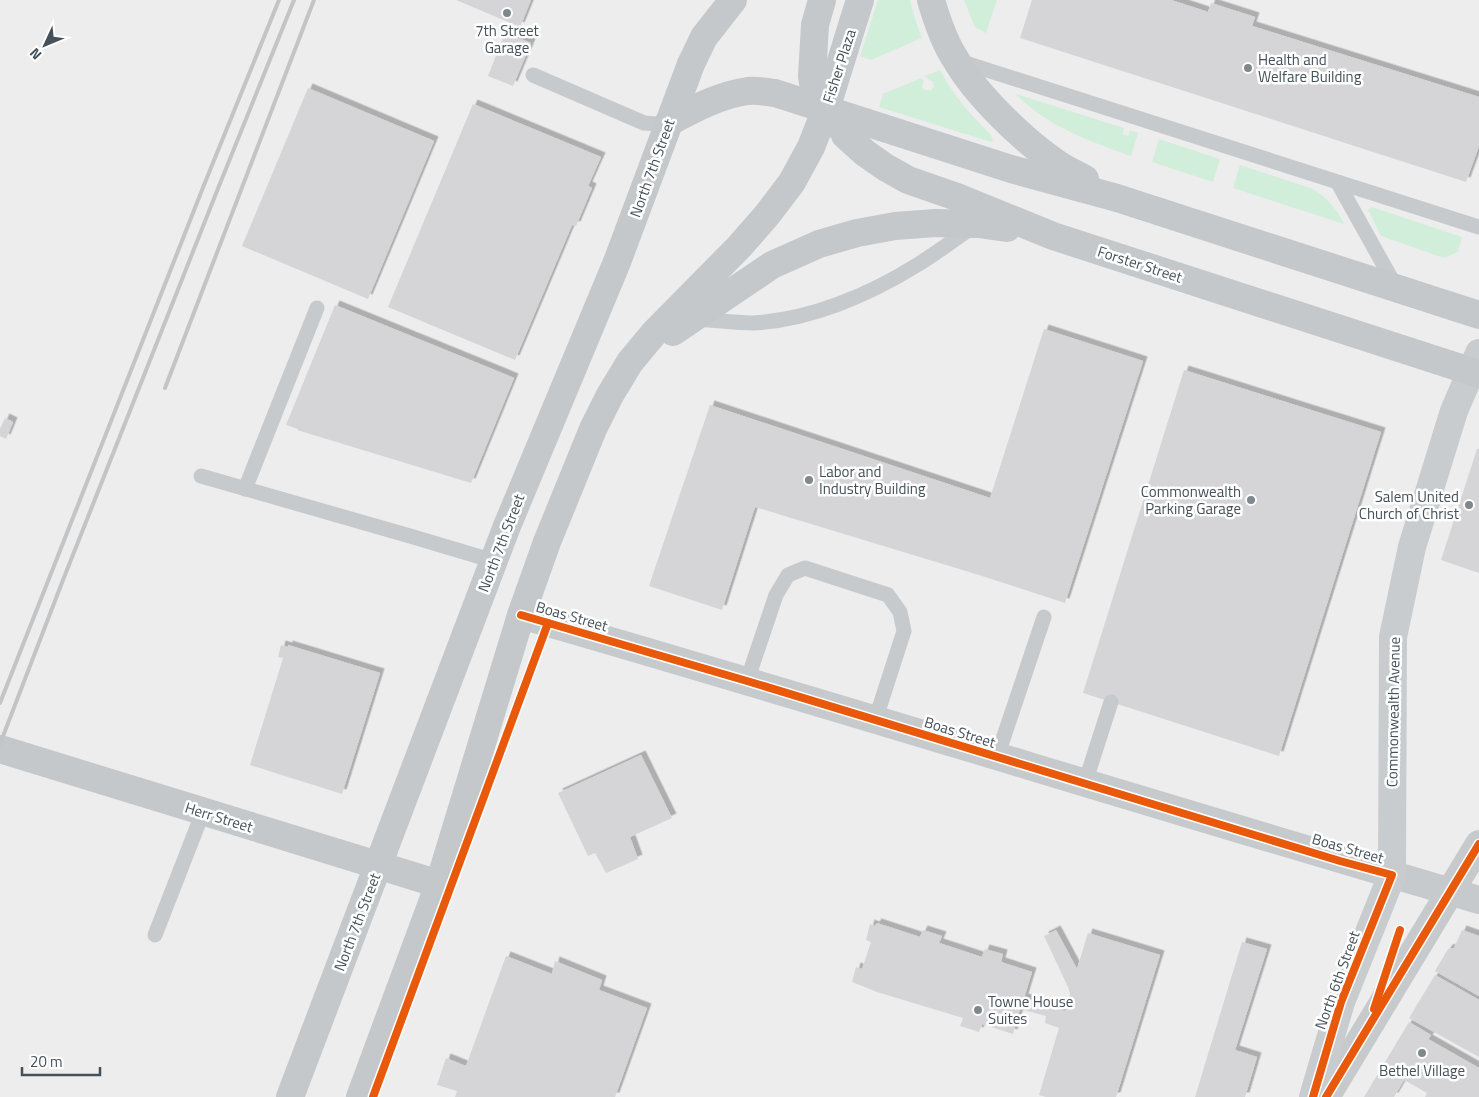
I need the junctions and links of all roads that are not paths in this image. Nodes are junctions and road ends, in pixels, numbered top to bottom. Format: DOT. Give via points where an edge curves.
graph roads {
  1 [pos="733,0"];
  2 [pos="822,0"];
  3 [pos="860,0"];
  4 [pos="931,0"];
  5 [pos="956,60"];
  6 [pos="533,75"];
  7 [pos="826,109"];
  8 [pos="669,122"];
  9 [pos="1338,183"];
  10 [pos="1117,198"];
  11 [pos="978,224"];
  12 [pos="1479,228"];
  13 [pos="1053,236"];
  14 [pos="1396,288"];
  15 [pos="317,308"];
  16 [pos="1479,315"];
  17 [pos="692,319"];
  18 [pos="1476,366"];
  19 [pos="610,395"];
  20 [pos="201,476"];
  21 [pos="245,489"];
  22 [pos="494,561"];
  23 [pos="521,615"];
  24 [pos="1044,617"];
  25 [pos="747,681"];
  26 [pos="1111,702"];
  27 [pos="875,721"];
  28 [pos="0,750"];
  29 [pos="996,757"];
  30 [pos="1085,783"];
  31 [pos="203,812"];
  32 [pos="1479,844"];
  33 [pos="378,866"];
  34 [pos="1392,875"];
  35 [pos="438,884"];
  36 [pos="1451,892"];
  37 [pos="1479,900"];
  38 [pos="155,935"];
  39 [pos="290,1097"];
  40 [pos="360,1097"];
  41 [pos="1313,1097"];
  42 [pos="1326,1097"];
  1 -- 8 [label="main road, North 7th Street" via="704,37"];
  2 -- 7 [label="main road, Fisher Plaza" via="814,24 812,76 814,89"];
  3 -- 7 [label="main road, Fisher Plaza"];
  4 -- 5 [label="main road" via="939,26"];
  5 -- 9 [label="lane"];
  5 -- 10 [label="main road" via="980,93 1030,142 1058,164"];
  6 -- 8 [label="lane" via="644,123"];
  7 -- 8 [label="main road" via="775,93 750,91 700,105"];
  7 -- 10 [label="main road" via="1011,169"];
  7 -- 13 [label="main road, Forster Street" via="844,135 885,167 908,180"];
  7 -- 19 [label="main road" via="792,182 768,215 655,332 630,362"];
  8 -- 22 [label="main road, North 7th Street" via="617,262"];
  9 -- 12 [label="lane"];
  9 -- 14 [label="lane"];
  10 -- 14 [label="main road"];
  11 -- 13 [label="main road"];
  11 -- 17 [label="main road" via="895,226 813,246 772,265"];
  11 -- 17 [label="lane" via="917,265 875,288 831,306 752,323"];
  13 -- 18 [label="main road, Forster Street"];
  14 -- 16 [label="main road"];
  15 -- 21 [label="lane"];
  17 -- 19 [label="main road" via="640,361"];
  18 -- 34 [label="main road, Commonwealth Avenue" via="1454,411 1412,547 1393,638"];
  19 -- 23 [label="main road" via="593,429"];
  20 -- 21 [label="lane"];
  21 -- 22 [label="lane"];
  22 -- 33 [label="main road, North 7th Street"];
  23 -- 25 [label="street, Boas Street"];
  23 -- 35 [label="main road"];
  24 -- 29 [label="lane"];
  25 -- 27 [label="street, Boas Street"];
  25 -- 27 [label="lane" via="776,595 788,575 805,568 888,595 900,612 904,631"];
  26 -- 30 [label="lane"];
  27 -- 29 [label="street, Boas Street"];
  28 -- 31 [label="main road, Herr Street"];
  29 -- 30 [label="street, Boas Street"];
  30 -- 34 [label="street, Boas Street"];
  31 -- 33 [label="main road, Herr Street"];
  31 -- 38 [label="lane"];
  32 -- 36 [label="street"];
  33 -- 35 [label="main road, Herr Street"];
  33 -- 39 [label="main road, North 7th Street"];
  34 -- 36 [label="street, Boas Street"];
  34 -- 41 [label="main road, North 6th Street" via="1341,1002"];
  35 -- 40 [label="main road"];
  36 -- 37 [label="street, Boas Street"];
  36 -- 42 [label="street"];
}
